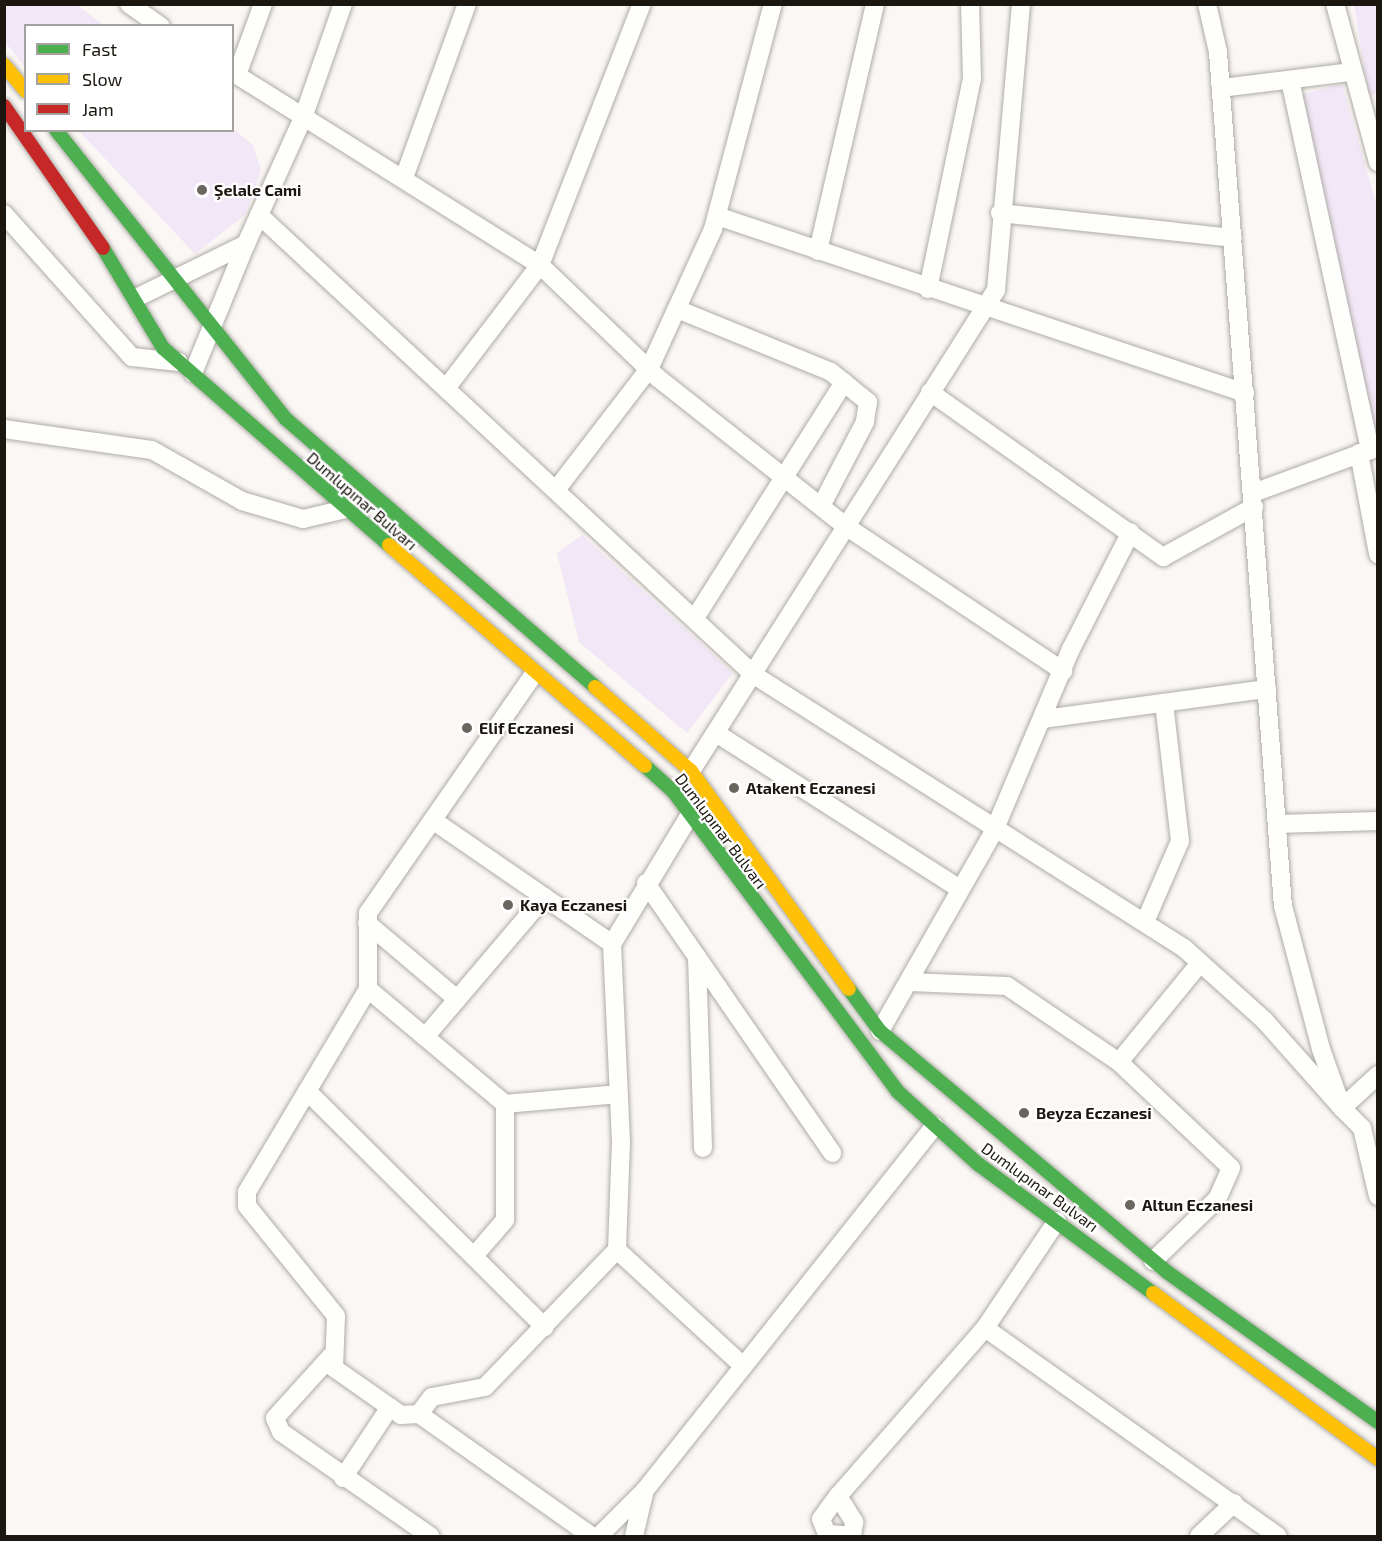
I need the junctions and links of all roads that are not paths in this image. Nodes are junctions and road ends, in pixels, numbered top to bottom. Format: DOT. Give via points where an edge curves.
graph roads {
  1 [pos="129,4"];
  2 [pos="263,4"];
  3 [pos="343,4"];
  4 [pos="467,4"];
  5 [pos="642,4"];
  6 [pos="773,4"];
  7 [pos="875,4"];
  8 [pos="970,4"];
  9 [pos="1021,4"];
  10 [pos="1207,4"];
  11 [pos="1335,4"];
  12 [pos="158,24"];
  13 [pos="4,65"];
  14 [pos="1351,72"];
  15 [pos="235,73"];
  16 [pos="1290,80"];
  17 [pos="1221,88"];
  18 [pos="24,89"];
  19 [pos="4,106"];
  20 [pos="303,118"];
  21 [pos="59,132"];
  22 [pos="1377,162"];
  23 [pos="405,176"];
  24 [pos="1000,213"];
  25 [pos="4,214"];
  26 [pos="260,215"];
  27 [pos="717,216"];
  28 [pos="1233,238"];
  29 [pos="246,244"];
  30 [pos="818,250"];
  31 [pos="540,265"];
  32 [pos="177,281"];
  33 [pos="928,289"];
  34 [pos="136,298"];
  35 [pos="985,308"];
  36 [pos="677,309"];
  37 [pos="212,327"];
  38 [pos="186,368"];
  39 [pos="649,369"];
  40 [pos="844,382"];
  41 [pos="447,387"];
  42 [pos="930,392"];
  43 [pos="1245,393"];
  44 [pos="4,429"];
  45 [pos="1369,450"];
  46 [pos="784,478"];
  47 [pos="556,490"];
  48 [pos="1253,500"];
  49 [pos="821,506"];
  50 [pos="346,509"];
  51 [pos="847,527"];
  52 [pos="1131,532"];
  53 [pos="1377,554"];
  54 [pos="695,618"];
  55 [pos="1063,671"];
  56 [pos="534,674"];
  57 [pos="754,675"];
  58 [pos="1267,689"];
  59 [pos="1164,703"];
  60 [pos="1044,719"];
  61 [pos="716,733"];
  62 [pos="691,771"];
  63 [pos="691,813"];
  64 [pos="434,821"];
  65 [pos="1377,821"];
  66 [pos="1277,824"];
  67 [pos="994,831"];
  68 [pos="646,883"];
  69 [pos="958,888"];
  70 [pos="544,897"];
  71 [pos="1145,922"];
  72 [pos="367,923"];
  73 [pos="612,944"];
  74 [pos="697,957"];
  75 [pos="1200,963"];
  76 [pos="909,982"];
  77 [pos="368,989"];
  78 [pos="457,999"];
  79 [pos="880,1031"];
  80 [pos="425,1037"];
  81 [pos="1119,1062"];
  82 [pos="1377,1075"];
  83 [pos="307,1091"];
  84 [pos="619,1094"];
  85 [pos="505,1104"];
  86 [pos="1342,1108"];
  87 [pos="935,1126"];
  88 [pos="703,1148"];
  89 [pos="832,1153"];
  90 [pos="1373,1158"];
  91 [pos="1377,1196"];
  92 [pos="1057,1221"];
  93 [pos="617,1250"];
  94 [pos="474,1256"];
  95 [pos="1153,1261"];
  96 [pos="545,1327"];
  97 [pos="985,1328"];
  98 [pos="332,1355"];
  99 [pos="742,1366"];
  100 [pos="390,1407"];
  101 [pos="419,1414"];
  102 [pos="1377,1422"];
  103 [pos="1377,1459"];
  104 [pos="343,1478"];
  105 [pos="645,1490"];
  106 [pos="838,1496"];
  107 [pos="1234,1503"];
  108 [pos="430,1536"];
  109 [pos="591,1536"];
  110 [pos="599,1536"];
  111 [pos="634,1536"];
  112 [pos="1198,1536"];
  113 [pos="1278,1536"];
  1 -- 12 [label="street"];
  2 -- 15 [label="street"];
  3 -- 20 [label="street"];
  4 -- 23 [label="street"];
  5 -- 31 [label="street"];
  6 -- 27 [label="street"];
  7 -- 30 [label="street"];
  8 -- 33 [label="street" via="972,79"];
  9 -- 24 [label="street"];
  10 -- 17 [label="street"];
  11 -- 14 [label="street"];
  13 -- 18 [label="main road"];
  14 -- 16 [label="street"];
  14 -- 22 [label="street"];
  15 -- 20 [label="street"];
  16 -- 17 [label="street"];
  16 -- 45 [label="street"];
  17 -- 28 [label="street"];
  19 -- 34 [label="main road, Dumlupınar Bulvarı"];
  20 -- 23 [label="street"];
  20 -- 26 [label="street"];
  21 -- 32 [label="main road, Dumlupınar Bulvarı"];
  23 -- 31 [label="street"];
  24 -- 28 [label="street"];
  24 -- 35 [label="street" via="996,290"];
  25 -- 38 [label="street" via="132,357"];
  26 -- 29 [label="street"];
  26 -- 41 [label="street"];
  27 -- 30 [label="street"];
  27 -- 36 [label="street"];
  28 -- 43 [label="street"];
  29 -- 32 [label="street"];
  29 -- 37 [label="street"];
  30 -- 33 [label="street"];
  31 -- 39 [label="street"];
  31 -- 41 [label="street"];
  32 -- 34 [label="street"];
  32 -- 37 [label="main road, Dumlupınar Bulvarı"];
  33 -- 35 [label="street"];
  34 -- 38 [label="main road, Dumlupınar Bulvarı" via="150,332"];
  35 -- 42 [label="street"];
  35 -- 43 [label="street"];
  36 -- 39 [label="street"];
  36 -- 40 [label="street" via="822,367"];
  37 -- 38 [label="street"];
  37 -- 62 [label="main road, Dumlupınar Bulvarı" via="286,419"];
  38 -- 50 [label="main road, Dumlupınar Bulvarı"];
  39 -- 46 [label="street"];
  39 -- 47 [label="street"];
  40 -- 46 [label="street"];
  40 -- 49 [label="street" via="868,402 865,422"];
  41 -- 47 [label="street"];
  42 -- 51 [label="street"];
  42 -- 52 [label="street"];
  43 -- 48 [label="street"];
  44 -- 50 [label="street" via="152,450 242,501 303,519"];
  45 -- 48 [label="street"];
  45 -- 53 [label="street"];
  46 -- 49 [label="street"];
  46 -- 54 [label="street"];
  47 -- 54 [label="street" via="633,568"];
  48 -- 52 [label="street" via="1163,557"];
  48 -- 58 [label="street"];
  49 -- 51 [label="street"];
  50 -- 56 [label="main road, Dumlupınar Bulvarı"];
  51 -- 55 [label="street"];
  51 -- 57 [label="street"];
  52 -- 55 [label="street"];
  54 -- 57 [label="street"];
  55 -- 60 [label="street"];
  56 -- 63 [label="main road, Dumlupınar Bulvarı" via="653,771"];
  56 -- 64 [label="street"];
  57 -- 61 [label="street"];
  57 -- 67 [label="street"];
  58 -- 59 [label="street"];
  58 -- 66 [label="street"];
  59 -- 60 [label="street"];
  59 -- 71 [label="street" via="1180,841"];
  60 -- 67 [label="street"];
  61 -- 62 [label="street"];
  61 -- 69 [label="street"];
  62 -- 79 [label="main road, Dumlupınar Bulvarı"];
  63 -- 68 [label="street"];
  63 -- 87 [label="main road, Dumlupınar Bulvarı" via="867,1057"];
  64 -- 70 [label="street"];
  64 -- 72 [label="street" via="368,913"];
  65 -- 66 [label="street"];
  66 -- 86 [label="street" via="1283,906"];
  67 -- 69 [label="street"];
  67 -- 71 [label="street"];
  68 -- 73 [label="street"];
  68 -- 74 [label="street"];
  69 -- 76 [label="street"];
  70 -- 73 [label="street"];
  70 -- 78 [label="street"];
  71 -- 75 [label="street"];
  72 -- 77 [label="street"];
  72 -- 78 [label="street"];
  73 -- 84 [label="street"];
  74 -- 88 [label="street"];
  74 -- 89 [label="street"];
  75 -- 81 [label="street"];
  75 -- 86 [label="street" via="1264,1020"];
  76 -- 79 [label="street"];
  76 -- 81 [label="street" via="1007,986"];
  77 -- 80 [label="street"];
  77 -- 83 [label="street"];
  78 -- 80 [label="street"];
  79 -- 95 [label="main road, Dumlupınar Bulvarı"];
  80 -- 85 [label="street"];
  81 -- 95 [label="street" via="1231,1168 1217,1199"];
  82 -- 86 [label="street"];
  83 -- 94 [label="street"];
  83 -- 98 [label="street" via="247,1192 247,1206 336,1316"];
  84 -- 85 [label="street"];
  84 -- 93 [label="street"];
  85 -- 94 [label="street" via="505,1220"];
  86 -- 90 [label="street" via="1362,1128"];
  87 -- 92 [label="main road, Dumlupınar Bulvarı"];
  87 -- 99 [label="street"];
  90 -- 91 [label="street"];
  92 -- 97 [label="street"];
  92 -- 103 [label="main road, Dumlupınar Bulvarı"];
  93 -- 96 [label="street"];
  93 -- 99 [label="street"];
  94 -- 96 [label="street"];
  95 -- 102 [label="main road, Dumlupınar Bulvarı"];
  96 -- 101 [label="street" via="485,1387 432,1397"];
  97 -- 106 [label="street"];
  97 -- 107 [label="street"];
  98 -- 100 [label="street" via="334,1368"];
  98 -- 104 [label="street" via="275,1418 281,1432"];
  99 -- 105 [label="street"];
  100 -- 101 [label="street" via="401,1414"];
  100 -- 104 [label="street"];
  101 -- 109 [label="street"];
  104 -- 108 [label="street"];
  105 -- 110 [label="street"];
  105 -- 111 [label="street"];
  107 -- 112 [label="street"];
  107 -- 113 [label="street"];
}
